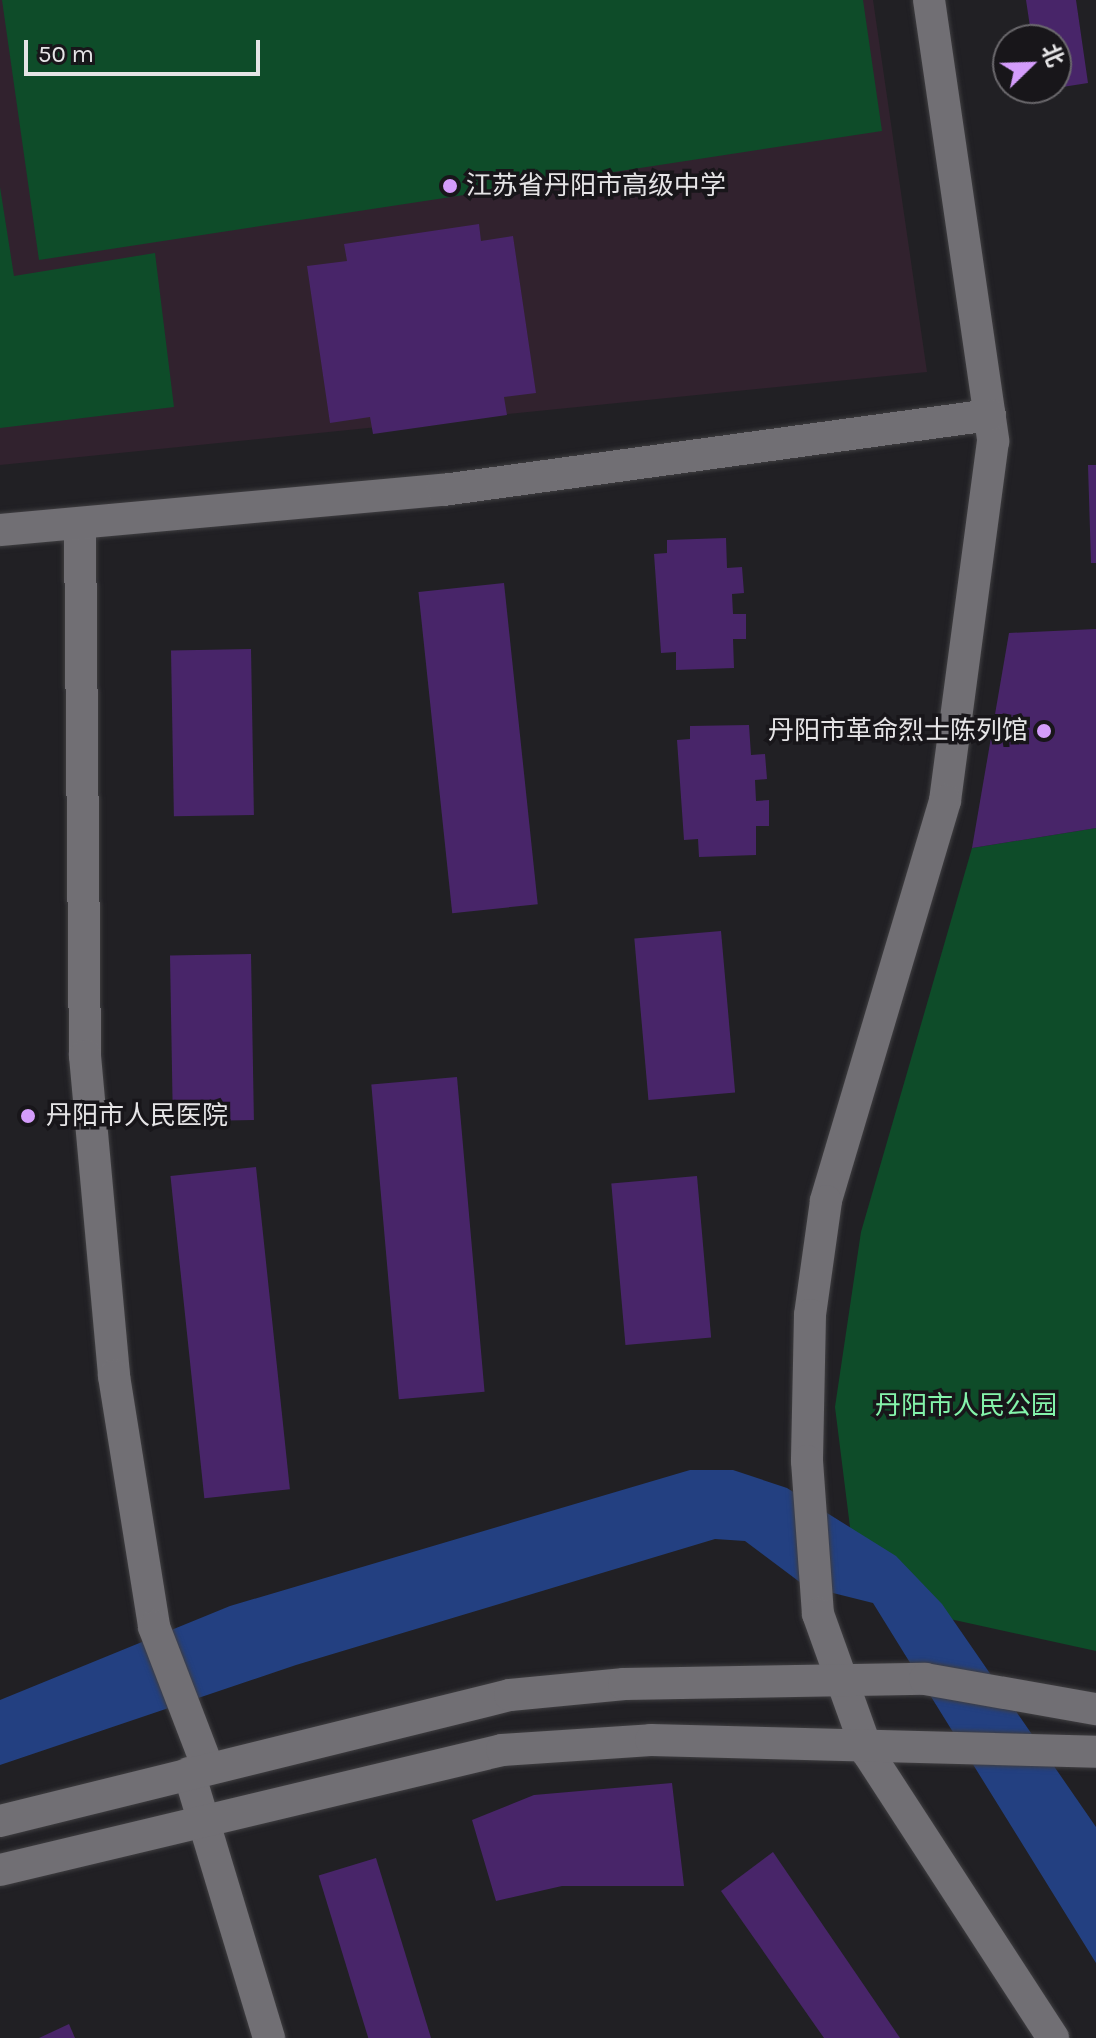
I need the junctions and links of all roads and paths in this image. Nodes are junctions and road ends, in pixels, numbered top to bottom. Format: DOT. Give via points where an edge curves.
graph roads {
  1 [pos="929,0"];
  2 [pos="990,415"];
  3 [pos="80,529"];
  4 [pos="0,530"];
  5 [pos="841,1679"];
  6 [pos="1096,1709"];
  7 [pos="864,1742"];
  8 [pos="1096,1752"];
  9 [pos="199,1770"];
  10 [pos="204,1819"];
  11 [pos="0,1821"];
  12 [pos="0,1870"];
  13 [pos="269,2038"];
  14 [pos="1053,2038"];
  1 -- 2 [label="street"];
  2 -- 3 [label="street" via="443,490"];
  2 -- 5 [label="street" via="993,441 945,801 826,1201 810,1315 808,1485 818,1614"];
  3 -- 4 [label="street"];
  3 -- 9 [label="street" via="85,1056 114,1376 154,1627 191,1720"];
  5 -- 6 [label="street" via="914,1679"];
  5 -- 7 [label="street"];
  5 -- 9 [label="street" via="510,1695"];
  7 -- 8 [label="street"];
  7 -- 10 [label="street" via="651,1740 502,1750"];
  7 -- 14 [label="street"];
  9 -- 10 [label="street"];
  9 -- 11 [label="street"];
  10 -- 12 [label="street"];
  10 -- 13 [label="street"];
}
